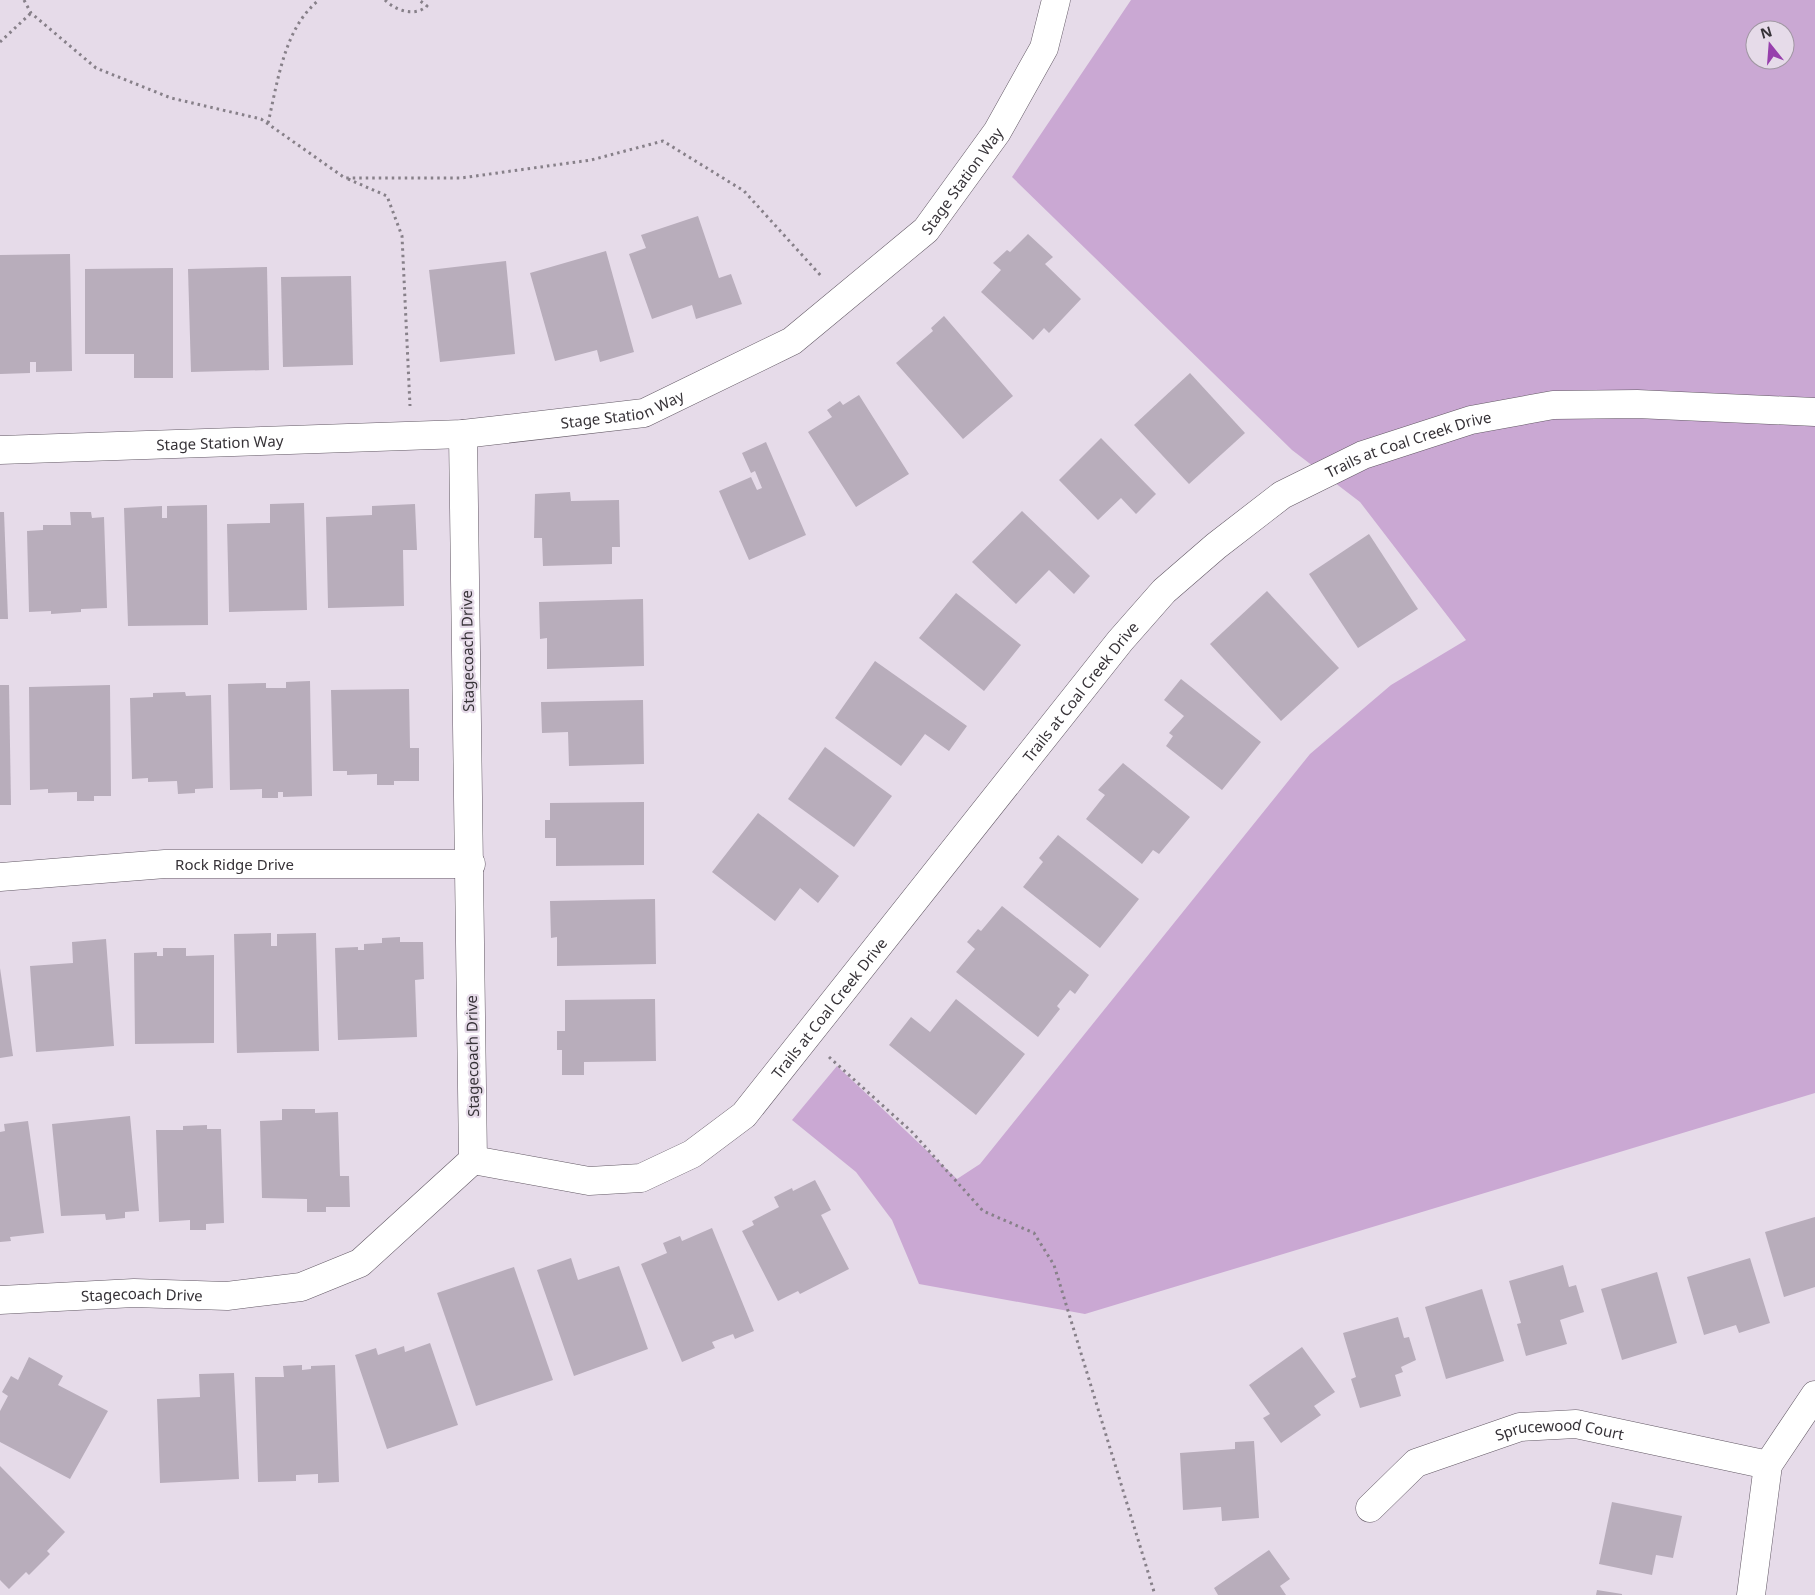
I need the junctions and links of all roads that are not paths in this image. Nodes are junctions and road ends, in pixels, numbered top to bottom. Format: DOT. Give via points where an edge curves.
graph roads {
  1 [pos="1056,0"];
  2 [pos="1815,412"];
  3 [pos="462,434"];
  4 [pos="0,450"];
  5 [pos="471,864"];
  6 [pos="0,877"];
  7 [pos="473,1160"];
  8 [pos="0,1300"];
  9 [pos="1815,1395"];
  10 [pos="1768,1465"];
  11 [pos="1370,1508"];
  12 [pos="1750,1595"];
  1 -- 3 [label="street, Stage Station Way" via="1044,48 997,132 926,230 792,341 644,413"];
  2 -- 7 [label="street, Trails at Coal Creek Drive" via="1637,404 1553,405 1471,420 1363,454 1282,495 1179,578 1139,619 744,1115 692,1154 641,1178 589,1181"];
  3 -- 4 [label="street, Stage Station Way"];
  3 -- 5 [label="street, Stagecoach Drive"];
  5 -- 6 [label="street, Rock Ridge Drive" via="165,864"];
  5 -- 7 [label="street, Stagecoach Drive"];
  7 -- 8 [label="street, Stagecoach Drive" via="360,1263 301,1287 227,1296 134,1292"];
  9 -- 10 [label="street"];
  10 -- 11 [label="street, Sprucewood Court" via="1576,1424 1520,1427 1416,1463"];
  10 -- 12 [label="street"];
}
